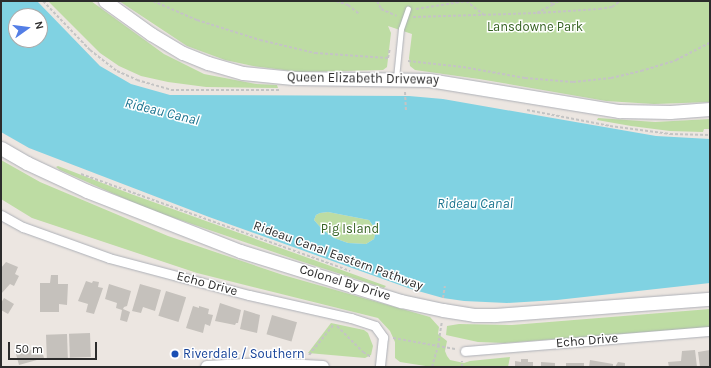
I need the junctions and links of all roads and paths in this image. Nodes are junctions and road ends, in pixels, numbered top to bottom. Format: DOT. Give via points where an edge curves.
graph roads {
  1 [pos="43,1"];
  2 [pos="105,1"];
  3 [pos="153,1"];
  4 [pos="336,1"];
  5 [pos="377,1"];
  6 [pos="466,1"];
  7 [pos="551,1"];
  8 [pos="559,1"];
  9 [pos="620,1"];
  10 [pos="552,5"];
  11 [pos="408,10"];
  12 [pos="537,13"];
  13 [pos="359,14"];
  14 [pos="485,15"];
  15 [pos="406,17"];
  16 [pos="401,37"];
  17 [pos="710,43"];
  18 [pos="408,61"];
  19 [pos="396,78"];
  20 [pos="286,90"];
  21 [pos="410,91"];
  22 [pos="524,109"];
  23 [pos="710,109"];
  24 [pos="406,110"];
  25 [pos="710,135"];
  26 [pos="1,148"];
  27 [pos="76,172"];
  28 [pos="1,215"];
  29 [pos="355,273"];
  30 [pos="445,286"];
  31 [pos="710,299"];
  32 [pos="447,301"];
  33 [pos="442,323"];
  34 [pos="710,331"];
  35 [pos="383,338"];
  36 [pos="438,346"];
  37 [pos="465,350"];
  38 [pos="371,357"];
  39 [pos="306,365"];
  40 [pos="207,367"];
  41 [pos="323,367"];
  42 [pos="380,367"];
  43 [pos="432,367"];
  1 -- 20 [label="path" via="90,50 117,71 137,80 171,90 185,91"];
  2 -- 19 [label="main road, Queen Elizabeth Driveway" via="183,53 229,69 293,78"];
  3 -- 16 [label="path" via="197,20 260,40 320,54 388,58 391,40"];
  4 -- 13 [label="path" via="348,5"];
  5 -- 15 [label="path" via="381,9 392,15"];
  6 -- 11 [label="path"];
  6 -- 14 [label="path"];
  7 -- 10 [label="path"];
  8 -- 10 [label="path"];
  9 -- 12 [label="path" via="612,7"];
  10 -- 12 [label="path"];
  11 -- 15 [label="lane"];
  12 -- 14 [label="path"];
  14 -- 15 [label="path"];
  15 -- 16 [label="lane"];
  16 -- 19 [label="lane"];
  17 -- 18 [label="path" via="676,60 642,71 611,78 573,82 525,78"];
  19 -- 23 [label="main road, Queen Elizabeth Driveway" via="448,82 619,111"];
  21 -- 24 [label="path" via="404,91"];
  22 -- 25 [label="path" via="610,126 670,134"];
  26 -- 31 [label="main road, Colonel By Drive" via="88,191 240,251 401,301 474,315 495,316"];
  27 -- 29 [label="path, Rideau Canal Eastern Pathway"];
  28 -- 35 [label="street, Echo Drive" via="23,227 109,258 249,295 351,318 375,326"];
  30 -- 32 [label="path" via="443,300"];
  33 -- 36 [label="path"];
  34 -- 37 [label="street, Echo Drive"];
  35 -- 36 [label="path"];
  35 -- 42 [label="street"];
  36 -- 37 [label="path"];
  36 -- 43 [label="path"];
  38 -- 39 [label="path" via="339,330 335,322 309,354"];
  39 -- 40 [label="street"];
  39 -- 41 [label="street"];
}
